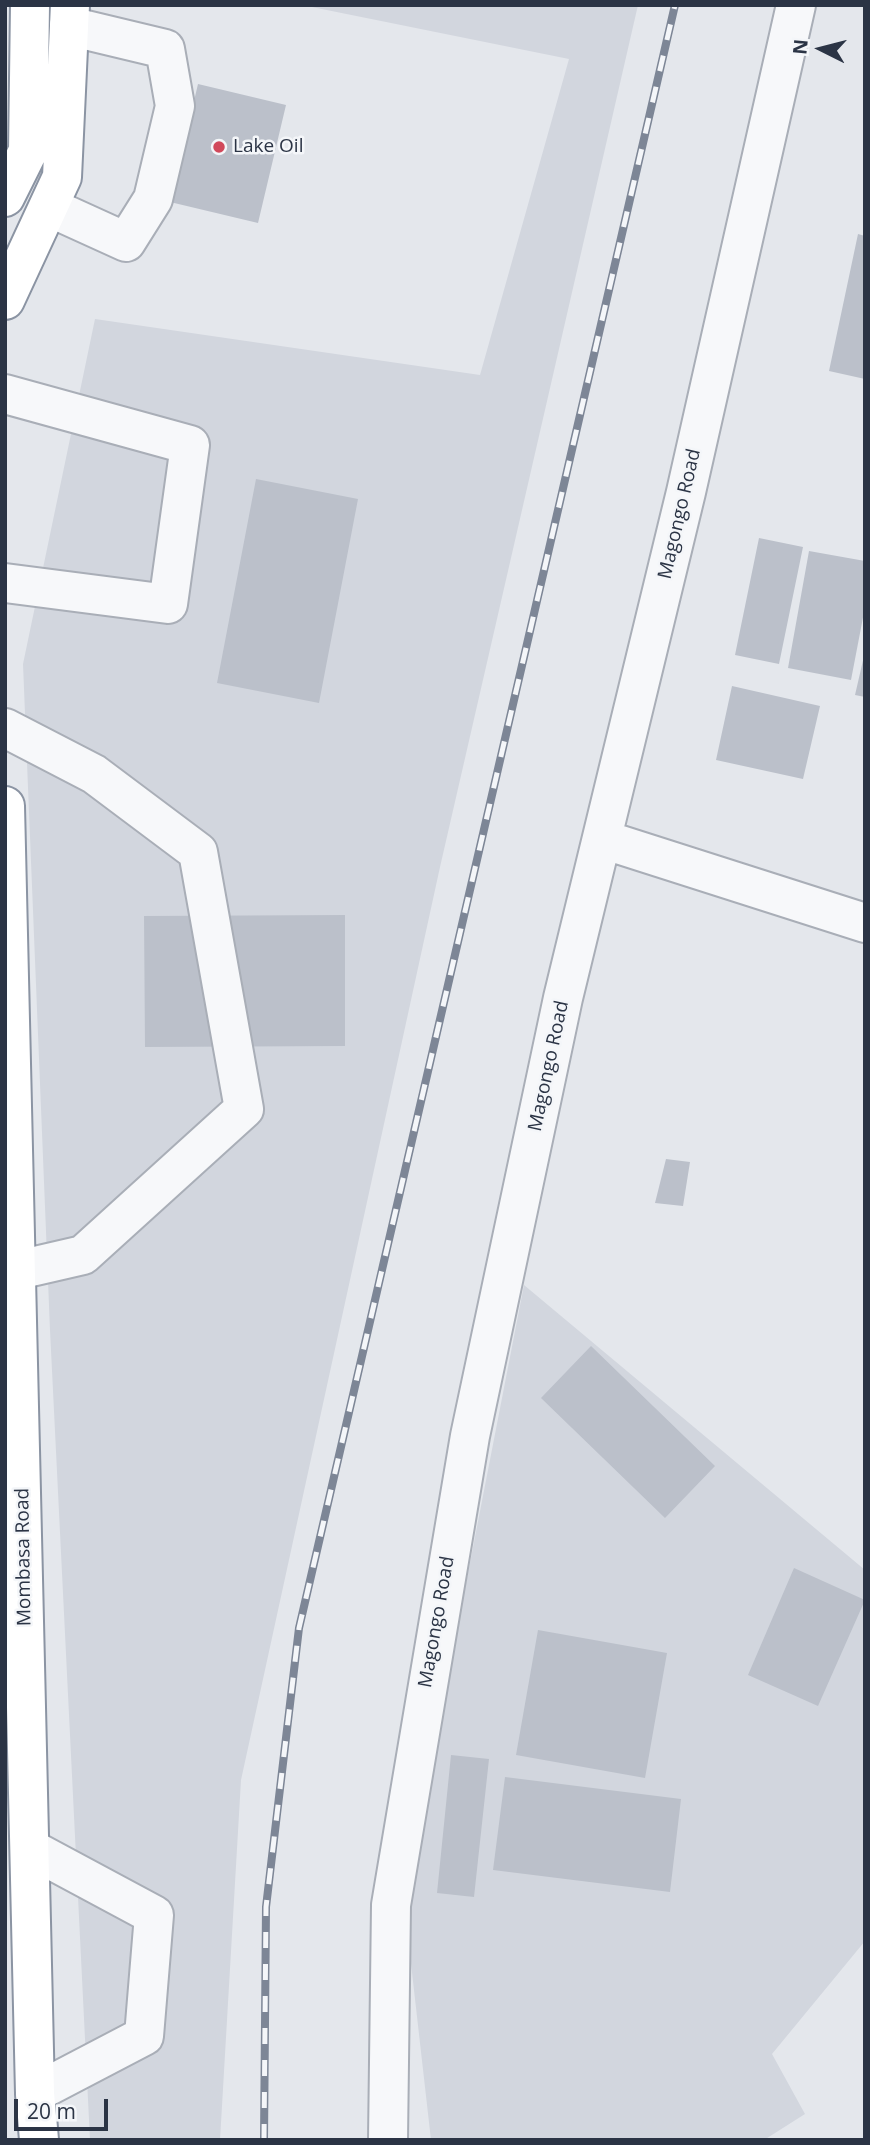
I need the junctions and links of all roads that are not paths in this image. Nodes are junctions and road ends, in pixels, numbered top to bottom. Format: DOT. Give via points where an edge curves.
graph roads {
  1 [pos="30,5"];
  2 [pos="796,5"];
  3 [pos="69,16"];
  4 [pos="5,197"];
  5 [pos="49,207"];
  6 [pos="5,300"];
  7 [pos="5,394"];
  8 [pos="5,583"];
  9 [pos="5,728"];
  10 [pos="5,806"];
  11 [pos="602,839"];
  12 [pos="7,878"];
  13 [pos="865,923"];
  14 [pos="18,1270"];
  15 [pos="31,1849"];
  16 [pos="35,2093"];
  17 [pos="39,2140"];
  18 [pos="388,2140"];
  1 -- 4 [label="highway" via="28,151"];
  2 -- 11 [label="street, Magongo Road"];
  3 -- 5 [label="highway" via="62,177"];
  3 -- 5 [label="street" via="165,49 176,106 153,199 127,242"];
  5 -- 6 [label="highway"];
  7 -- 8 [label="street" via="190,445 168,604"];
  9 -- 14 [label="street" via="94,774 198,852 244,1109 83,1255"];
  10 -- 12 [label="highway, Mombasa Road"];
  11 -- 13 [label="street"];
  11 -- 18 [label="street, Magongo Road" via="563,998 473,1423 417,1740 391,1905"];
  12 -- 14 [label="highway, Mombasa Road"];
  14 -- 15 [label="highway, Mombasa Road"];
  15 -- 16 [label="highway, Mombasa Road"];
  15 -- 16 [label="street" via="154,1915 144,2036"];
  16 -- 17 [label="highway, Mombasa Road"];
}
